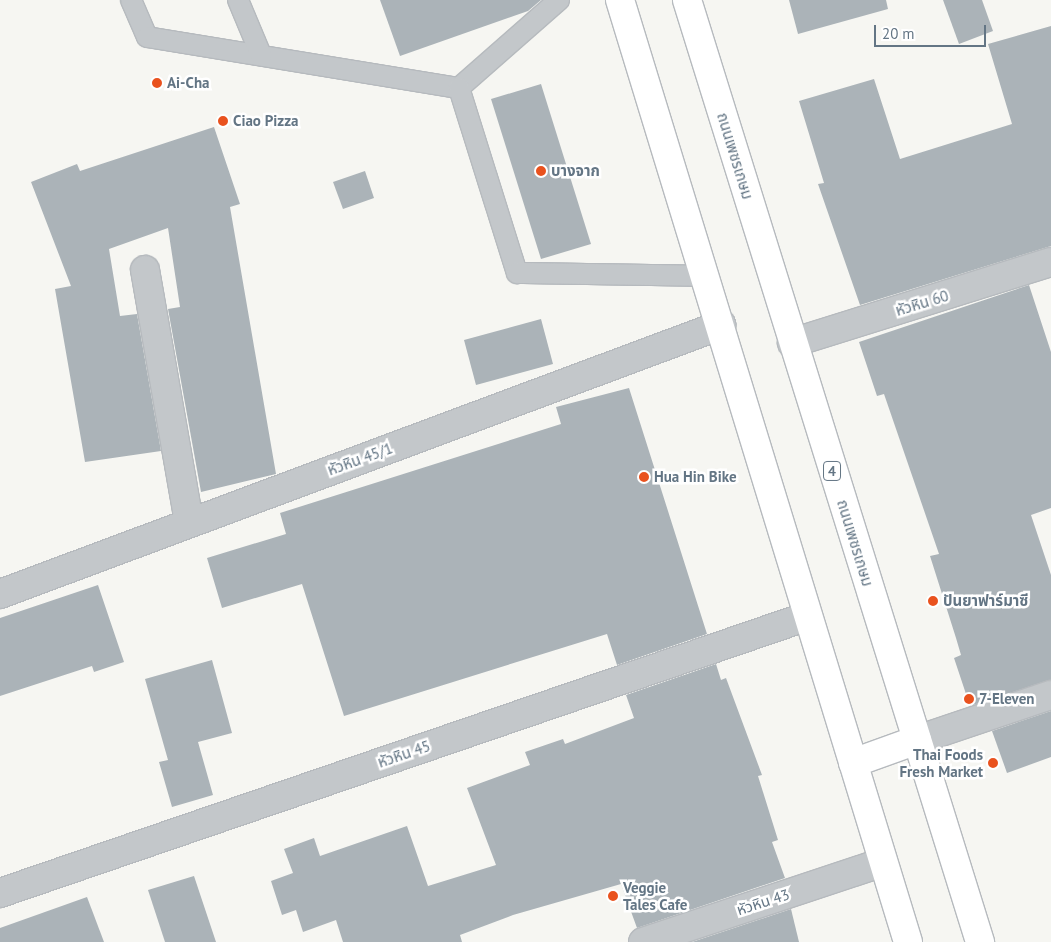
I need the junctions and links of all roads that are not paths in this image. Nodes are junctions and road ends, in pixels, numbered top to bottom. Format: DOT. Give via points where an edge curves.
graph roads {
  1 [pos="131,0"];
  2 [pos="238,0"];
  3 [pos="559,0"];
  4 [pos="620,0"];
  5 [pos="688,0"];
  6 [pos="261,56"];
  7 [pos="459,88"];
  8 [pos="1051,262"];
  9 [pos="145,270"];
  10 [pos="705,276"];
  11 [pos="721,325"];
  12 [pos="792,343"];
  13 [pos="189,522"];
  14 [pos="0,594"];
  15 [pos="808,616"];
  16 [pos="1051,694"];
  17 [pos="917,740"];
  18 [pos="853,763"];
  19 [pos="883,862"];
  20 [pos="0,893"];
  21 [pos="643,942"];
  22 [pos="908,942"];
  23 [pos="980,942"];
  1 -- 6 [label="lane" via="147,37"];
  2 -- 6 [label="lane"];
  3 -- 7 [label="lane"];
  4 -- 10 [label="main road"];
  5 -- 12 [label="main road, ถนนเพชรเกษม / 4"];
  6 -- 7 [label="lane"];
  7 -- 10 [label="lane" via="517,273"];
  8 -- 12 [label="street, หัวหิน 60"];
  9 -- 13 [label="street"];
  10 -- 11 [label="main road"];
  11 -- 13 [label="street, หัวหิน 45/1"];
  11 -- 15 [label="main road"];
  12 -- 17 [label="main road, ถนนเพชรเกษม / 4"];
  13 -- 14 [label="street, หัวหิน 45/1"];
  15 -- 18 [label="main road"];
  15 -- 20 [label="street, หัวหิน 45"];
  16 -- 17 [label="street"];
  17 -- 18 [label="main road"];
  17 -- 23 [label="main road, ถนนเพชรเกษม / 4"];
  18 -- 19 [label="main road"];
  19 -- 21 [label="street, หัวหิน 43"];
  19 -- 22 [label="main road"];
}
